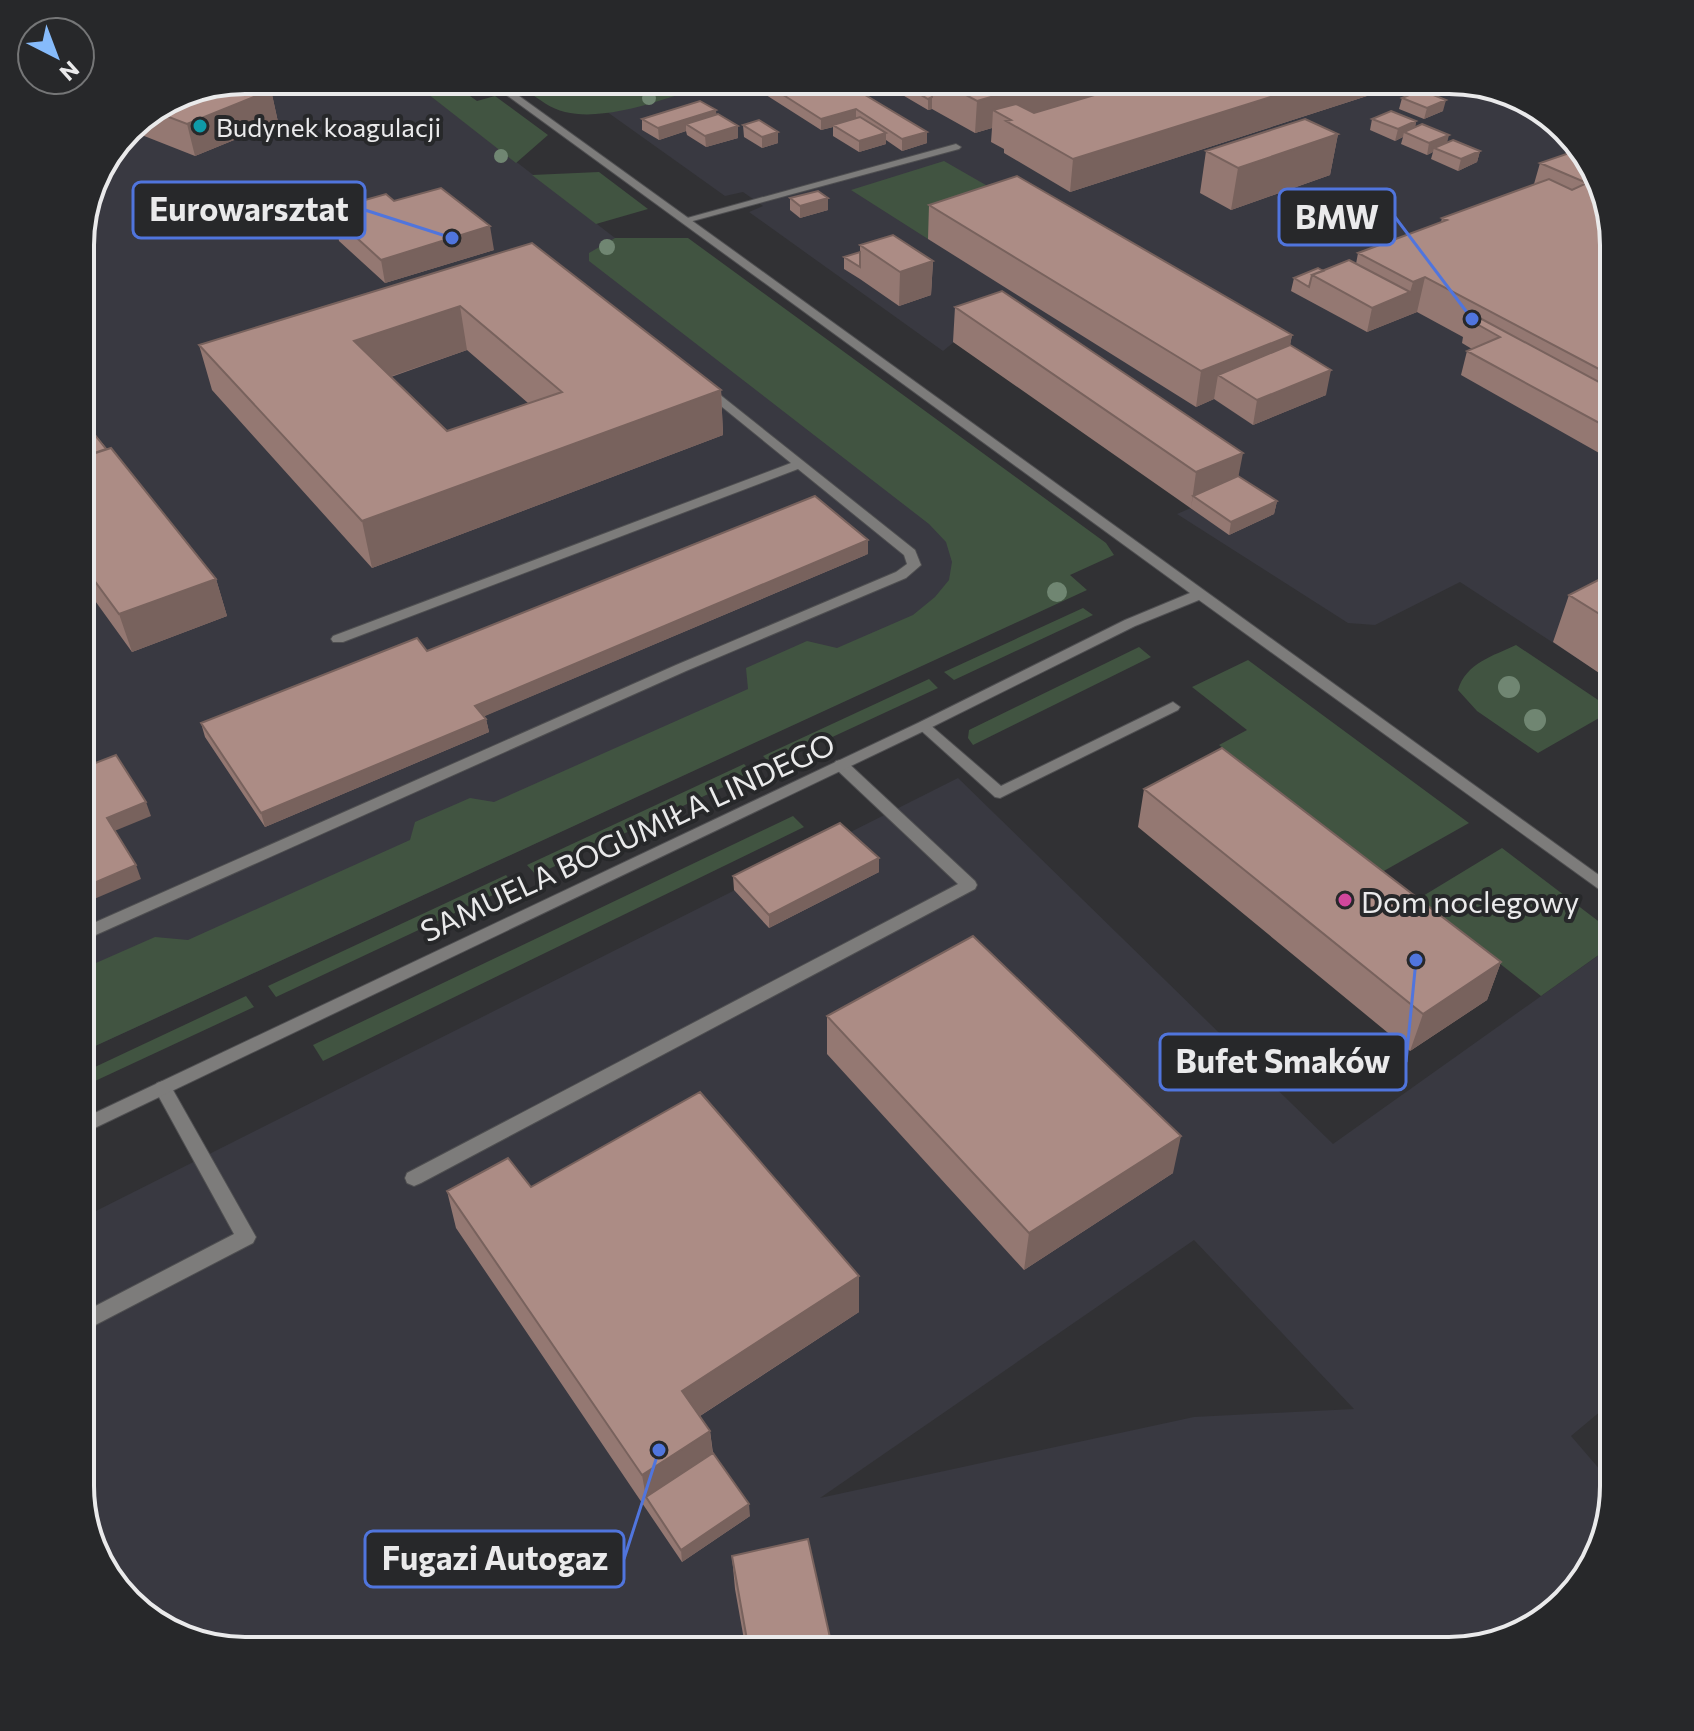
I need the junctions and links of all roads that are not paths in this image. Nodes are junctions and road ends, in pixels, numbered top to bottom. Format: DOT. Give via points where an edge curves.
graph roads {
  1 [pos="510,94"];
  2 [pos="956,147"];
  3 [pos="685,220"];
  4 [pos="690,374"];
  5 [pos="799,464"];
  6 [pos="1198,595"];
  7 [pos="338,639"];
  8 [pos="1173,707"];
  9 [pos="923,726"];
  10 [pos="841,765"];
  11 [pos="1600,884"];
  12 [pos="94,930"];
  13 [pos="163,1088"];
  14 [pos="94,1121"];
  15 [pos="414,1178"];
  16 [pos="94,1317"];
  1 -- 3 [label="street"];
  2 -- 3 [label="street"];
  3 -- 6 [label="street"];
  4 -- 5 [label="street"];
  5 -- 7 [label="street"];
  5 -- 12 [label="street" via="910,553 914,565"];
  6 -- 9 [label="street, SAMUELA BOGUMIŁA LINDEGO"];
  6 -- 11 [label="street"];
  8 -- 9 [label="street" via="1000,793"];
  9 -- 10 [label="street, SAMUELA BOGUMIŁA LINDEGO"];
  10 -- 13 [label="street, SAMUELA BOGUMIŁA LINDEGO"];
  10 -- 15 [label="street" via="969,885"];
  13 -- 14 [label="street, SAMUELA BOGUMIŁA LINDEGO"];
  13 -- 16 [label="street" via="246,1237"];
}
